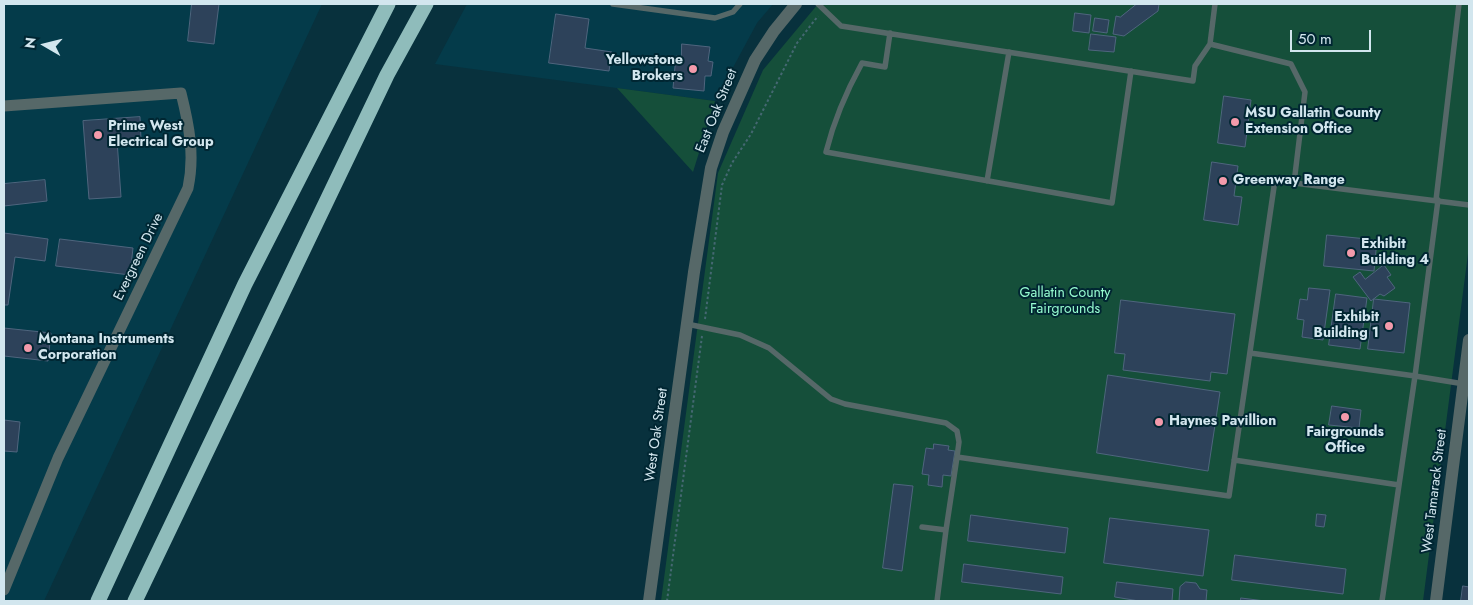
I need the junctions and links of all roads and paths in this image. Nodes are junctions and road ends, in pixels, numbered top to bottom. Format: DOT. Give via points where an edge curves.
graph roads {
  1 [pos="388,4"];
  2 [pos="426,4"];
  3 [pos="613,4"];
  4 [pos="740,4"];
  5 [pos="796,4"];
  6 [pos="818,4"];
  7 [pos="1215,4"];
  8 [pos="1459,4"];
  9 [pos="824,9"];
  10 [pos="890,33"];
  11 [pos="1210,44"];
  12 [pos="1009,52"];
  13 [pos="1131,71"];
  14 [pos="4,106"];
  15 [pos="987,181"];
  16 [pos="1294,183"];
  17 [pos="1437,200"];
  18 [pos="1469,205"];
  19 [pos="694,272"];
  20 [pos="687,324"];
  21 [pos="703,328"];
  22 [pos="1469,340"];
  23 [pos="1250,353"];
  24 [pos="1415,376"];
  25 [pos="1466,385"];
  26 [pos="957,457"];
  27 [pos="1234,460"];
  28 [pos="1398,485"];
  29 [pos="922,527"];
  30 [pos="946,530"];
  31 [pos="4,590"];
  32 [pos="98,601"];
  33 [pos="135,601"];
  34 [pos="649,601"];
  35 [pos="667,601"];
  36 [pos="937,601"];
  37 [pos="1382,601"];
  38 [pos="1436,601"];
  1 -- 32 [label="highway" via="245,284"];
  2 -- 33 [label="highway" via="387,74"];
  3 -- 4 [label="lane" via="715,18 733,12"];
  5 -- 19 [label="street, East Oak Street" via="755,60 722,132 711,168"];
  6 -- 9 [label="lane"];
  7 -- 11 [label="lane"];
  8 -- 17 [label="lane"];
  9 -- 10 [label="lane" via="841,26"];
  9 -- 21 [label="path" via="797,43 722,185"];
  10 -- 12 [label="lane"];
  10 -- 15 [label="lane" via="885,67 862,63 844,96 826,152"];
  11 -- 13 [label="lane" via="1195,66 1193,81"];
  11 -- 16 [label="lane" via="1291,64 1305,92"];
  12 -- 13 [label="lane"];
  12 -- 15 [label="lane"];
  13 -- 15 [label="lane" via="1112,204"];
  14 -- 31 [label="street, Evergreen Drive" via="181,93 189,123 192,173 182,202 58,458"];
  16 -- 17 [label="lane"];
  16 -- 23 [label="lane" via="1275,180"];
  17 -- 18 [label="lane"];
  17 -- 24 [label="lane"];
  19 -- 20 [label="street, West Oak Street"];
  20 -- 21 [label="lane"];
  20 -- 34 [label="street, West Oak Street"];
  21 -- 26 [label="lane" via="740,335 769,348 831,399 946,423 957,432 960,442"];
  21 -- 35 [label="path"];
  22 -- 25 [label="street, West Tamarack Street"];
  23 -- 24 [label="lane"];
  23 -- 27 [label="lane"];
  24 -- 25 [label="lane"];
  24 -- 28 [label="lane"];
  25 -- 38 [label="street, West Tamarack Street"];
  26 -- 27 [label="lane" via="1229,496"];
  26 -- 30 [label="lane"];
  27 -- 28 [label="lane"];
  28 -- 37 [label="lane"];
  29 -- 30 [label="lane"];
  30 -- 36 [label="lane"];
}
